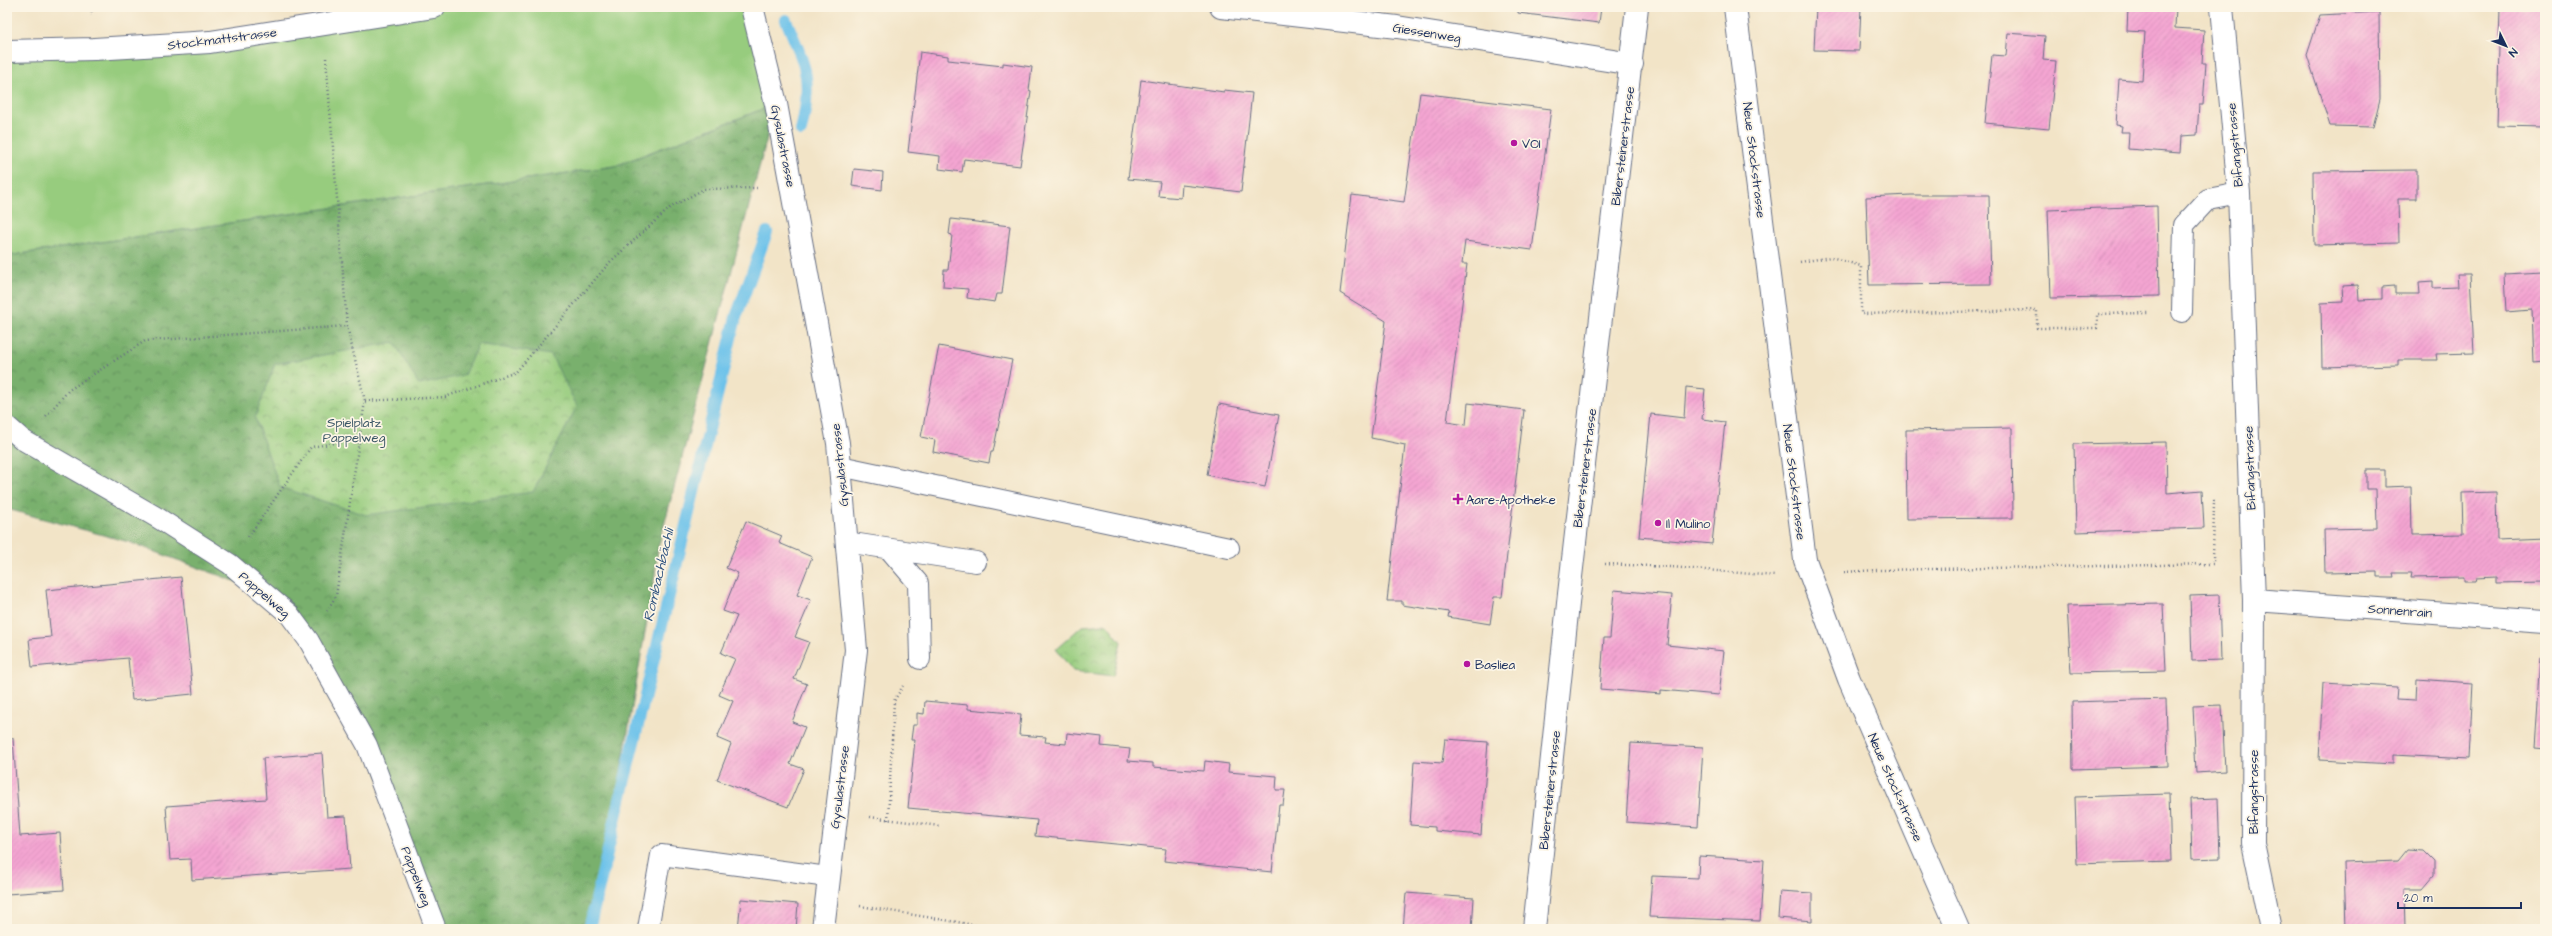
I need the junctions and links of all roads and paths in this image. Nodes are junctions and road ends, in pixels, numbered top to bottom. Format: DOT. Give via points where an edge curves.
graph roads {
  1 [pos="434,7"];
  2 [pos="752,7"];
  3 [pos="1221,7"];
  4 [pos="1637,7"];
  5 [pos="1735,7"];
  6 [pos="2222,7"];
  7 [pos="323,16"];
  8 [pos="7,51"];
  9 [pos="1632,64"];
  10 [pos="792,188"];
  11 [pos="2239,193"];
  12 [pos="1801,262"];
  13 [pos="2182,312"];
  14 [pos="347,326"];
  15 [pos="365,401"];
  16 [pos="7,426"];
  17 [pos="360,439"];
  18 [pos="23,440"];
  19 [pos="840,466"];
  20 [pos="2250,490"];
  21 [pos="846,542"];
  22 [pos="1230,548"];
  23 [pos="890,549"];
  24 [pos="976,562"];
  25 [pos="230,564"];
  26 [pos="1623,566"];
  27 [pos="1844,572"];
  28 [pos="1772,577"];
  29 [pos="2254,600"];
  30 [pos="2545,621"];
  31 [pos="309,641"];
  32 [pos="920,659"];
  33 [pos="836,813"];
  34 [pos="888,820"];
  35 [pos="940,826"];
  36 [pos="828,877"];
  37 [pos="825,900"];
  38 [pos="436,929"];
  39 [pos="648,929"];
  40 [pos="823,929"];
  41 [pos="999,929"];
  42 [pos="1534,929"];
  43 [pos="1958,929"];
  44 [pos="2271,929"];
  1 -- 7 [label="street, Stockmattstrasse"];
  2 -- 10 [label="street, Gysulastrasse" via="776,104"];
  3 -- 9 [label="street, Giessenweg" via="1397,27"];
  4 -- 9 [label="street, Bibersteinerstrasse"];
  5 -- 43 [label="street, Neue Stockstrasse" via="1805,560 1849,679"];
  6 -- 11 [label="street, Bifangstrasse"];
  7 -- 8 [label="street, Stockmattstrasse" via="210,42"];
  7 -- 14 [label="path"];
  9 -- 42 [label="street, Bibersteinerstrasse" via="1569,594"];
  10 -- 15 [label="path" via="704,189 670,207 610,262 516,372 445,397"];
  10 -- 19 [label="street, Gysulastrasse"];
  11 -- 13 [label="lane" via="2208,199 2184,225"];
  11 -- 20 [label="street, Bifangstrasse"];
  12 -- 13 [label="path" via="1832,257 1861,266 1861,314 2037,310 2037,328 2097,328 2097,314"];
  14 -- 15 [label="path"];
  14 -- 18 [label="path" via="145,341 69,390"];
  15 -- 17 [label="path"];
  16 -- 18 [label="lane, Pappelweg"];
  17 -- 25 [label="path" via="311,446"];
  17 -- 31 [label="path" via="336,596"];
  18 -- 25 [label="lane, Pappelweg" via="158,518"];
  19 -- 21 [label="street, Gysulastrasse"];
  19 -- 22 [label="lane"];
  20 -- 27 [label="path" via="2214,502 2213,564"];
  20 -- 29 [label="street, Bifangstrasse"];
  21 -- 23 [label="lane"];
  21 -- 33 [label="street, Gysulastrasse" via="856,650"];
  23 -- 24 [label="lane"];
  23 -- 32 [label="lane" via="918,583"];
  25 -- 31 [label="lane, Pappelweg" via="289,614"];
  26 -- 28 [label="path" via="1671,567"];
  29 -- 30 [label="street, Sonnenrain"];
  29 -- 44 [label="street, Bifangstrasse" via="2253,843"];
  31 -- 38 [label="lane, Pappelweg" via="367,745"];
  32 -- 34 [label="path" via="894,702"];
  33 -- 34 [label="path"];
  33 -- 36 [label="street, Gysulastrasse"];
  34 -- 35 [label="path"];
  36 -- 37 [label="street, Gysulastrasse"];
  36 -- 39 [label="lane" via="661,855"];
  37 -- 40 [label="street, Gysulastrasse"];
  37 -- 41 [label="path"];
}
